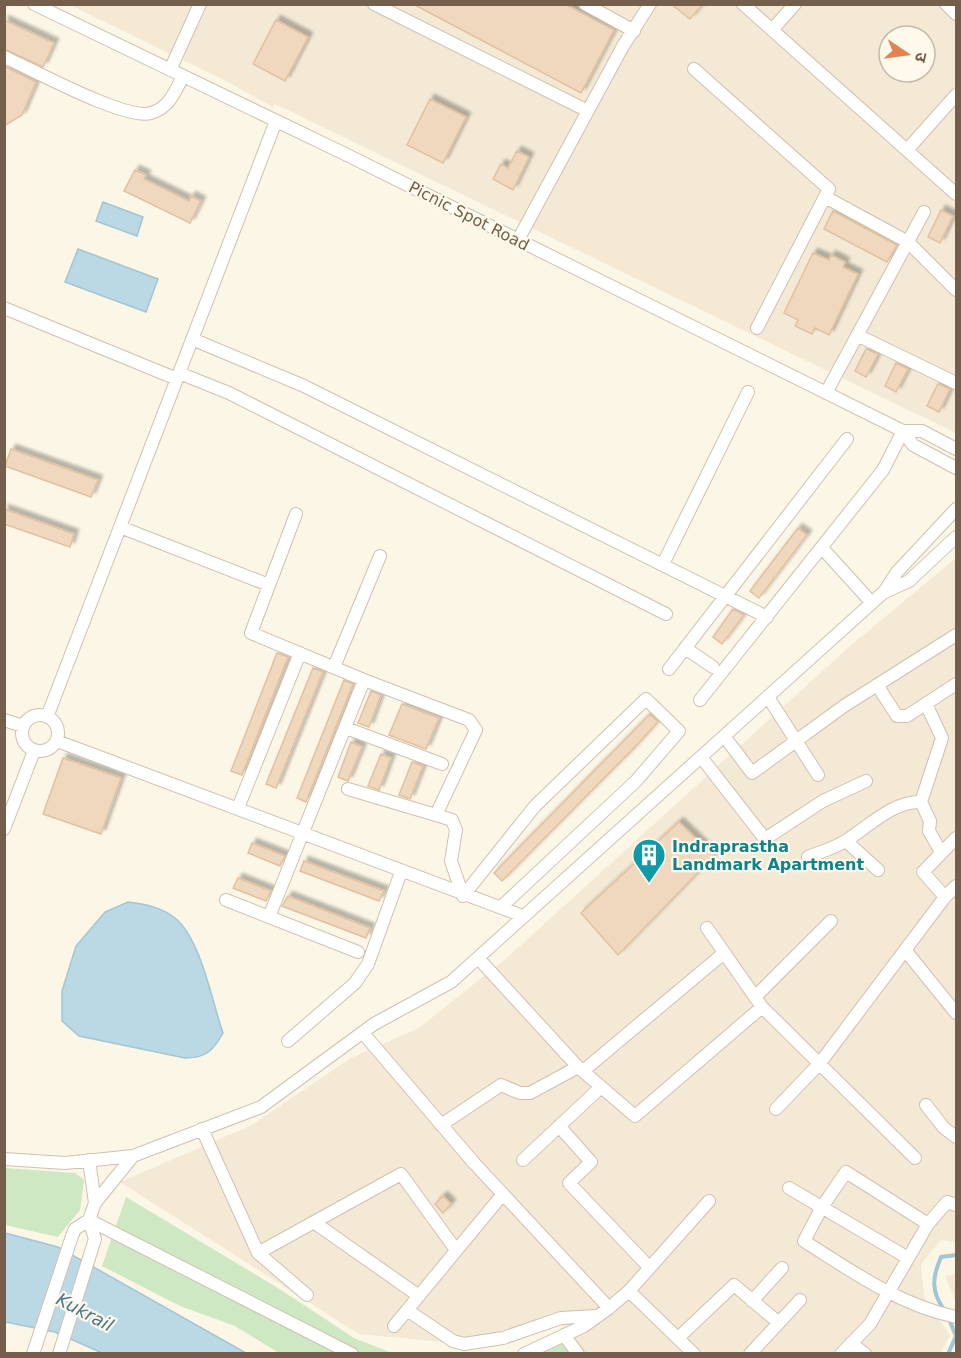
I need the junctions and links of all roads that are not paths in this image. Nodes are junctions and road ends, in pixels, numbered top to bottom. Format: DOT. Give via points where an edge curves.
graph roads {
  1 [pos="33,4"];
  2 [pos="200,4"];
  3 [pos="374,4"];
  4 [pos="585,4"];
  5 [pos="650,4"];
  6 [pos="743,4"];
  7 [pos="795,4"];
  8 [pos="946,4"];
  9 [pos="957,14"];
  10 [pos="772,30"];
  11 [pos="634,31"];
  12 [pos="4,57"];
  13 [pos="694,69"];
  14 [pos="170,70"];
  15 [pos="183,76"];
  16 [pos="957,95"];
  17 [pos="588,111"];
  18 [pos="276,121"];
  19 [pos="907,150"];
  20 [pos="957,194"];
  21 [pos="825,196"];
  22 [pos="924,212"];
  23 [pos="518,240"];
  24 [pos="908,242"];
  25 [pos="957,290"];
  26 [pos="4,308"];
  27 [pos="757,327"];
  28 [pos="857,335"];
  29 [pos="192,339"];
  30 [pos="178,376"];
  31 [pos="957,383"];
  32 [pos="748,392"];
  33 [pos="826,393"];
  34 [pos="903,431"];
  35 [pos="847,439"];
  36 [pos="957,449"];
  37 [pos="957,468"];
  38 [pos="957,509"];
  39 [pos="296,514"];
  40 [pos="120,526"];
  41 [pos="957,537"];
  42 [pos="822,548"];
  43 [pos="380,556"];
  44 [pos="663,564"];
  45 [pos="269,585"];
  46 [pos="884,592"];
  47 [pos="725,595"];
  48 [pos="872,603"];
  49 [pos="666,614"];
  50 [pos="767,617"];
  51 [pos="957,635"];
  52 [pos="685,648"];
  53 [pos="300,653"];
  54 [pos="334,667"];
  55 [pos="713,667"];
  56 [pos="669,669"];
  57 [pos="363,680"];
  58 [pos="957,684"];
  59 [pos="877,685"];
  60 [pos="768,697"];
  61 [pos="700,700"];
  62 [pos="926,704"];
  63 [pos="47,717"];
  64 [pos="4,720"];
  65 [pos="23,726"];
  66 [pos="346,728"];
  67 [pos="724,736"];
  68 [pos="797,740"];
  69 [pos="57,741"];
  70 [pos="34,751"];
  71 [pos="701,757"];
  72 [pos="442,764"];
  73 [pos="818,775"];
  74 [pos="866,781"];
  75 [pos="348,789"];
  76 [pos="921,802"];
  77 [pos="238,808"];
  78 [pos="436,815"];
  79 [pos="4,829"];
  80 [pos="304,834"];
  81 [pos="957,838"];
  82 [pos="846,841"];
  83 [pos="941,852"];
  84 [pos="808,857"];
  85 [pos="878,870"];
  86 [pos="401,872"];
  87 [pos="957,886"];
  88 [pos="463,896"];
  89 [pos="945,897"];
  90 [pos="226,900"];
  91 [pos="501,908"];
  92 [pos="523,916"];
  93 [pos="269,917"];
  94 [pos="831,921"];
  95 [pos="707,928"];
  96 [pos="905,950"];
  97 [pos="358,952"];
  98 [pos="724,953"];
  99 [pos="478,958"];
  100 [pos="758,1002"];
  101 [pos="957,1013"];
  102 [pos="363,1033"];
  103 [pos="288,1041"];
  104 [pos="820,1063"];
  105 [pos="580,1069"];
  106 [pos="601,1087"];
  107 [pos="926,1106"];
  108 [pos="776,1109"];
  109 [pos="441,1125"];
  110 [pos="559,1126"];
  111 [pos="202,1129"];
  112 [pos="957,1137"];
  113 [pos="133,1156"];
  114 [pos="915,1158"];
  115 [pos="4,1159"];
  116 [pos="89,1160"];
  117 [pos="523,1160"];
  118 [pos="789,1188"];
  119 [pos="503,1194"];
  120 [pos="709,1201"];
  121 [pos="95,1203"];
  122 [pos="957,1205"];
  123 [pos="822,1207"];
  124 [pos="89,1220"];
  125 [pos="315,1223"];
  126 [pos="928,1224"];
  127 [pos="456,1250"];
  128 [pos="258,1253"];
  129 [pos="908,1258"];
  130 [pos="648,1266"];
  131 [pos="782,1268"];
  132 [pos="629,1291"];
  133 [pos="888,1294"];
  134 [pos="307,1295"];
  135 [pos="419,1296"];
  136 [pos="800,1300"];
  137 [pos="752,1301"];
  138 [pos="609,1308"];
  139 [pos="407,1310"];
  140 [pos="596,1316"];
  141 [pos="957,1317"];
  142 [pos="778,1323"];
  143 [pos="394,1326"];
  144 [pos="564,1335"];
  145 [pos="678,1338"];
  146 [pos="852,1342"];
  147 [pos="33,1353"];
  148 [pos="58,1353"];
  149 [pos="352,1353"];
  150 [pos="524,1353"];
  151 [pos="578,1353"];
  152 [pos="694,1353"];
  153 [pos="750,1353"];
  154 [pos="841,1353"];
  155 [pos="865,1353"];
  1 -- 14 [label="street, Picnic Spot Road"];
  2 -- 14 [label="street"];
  3 -- 17 [label="street"];
  4 -- 11 [label="street"];
  5 -- 11 [label="street"];
  6 -- 10 [label="street"];
  7 -- 10 [label="street"];
  8 -- 9 [label="street"];
  10 -- 19 [label="street"];
  11 -- 17 [label="street"];
  12 -- 15 [label="street" via="125,113 150,114 168,104"];
  13 -- 21 [label="street" via="829,189"];
  14 -- 15 [label="street, Picnic Spot Road"];
  15 -- 18 [label="street, Picnic Spot Road"];
  16 -- 19 [label="street"];
  17 -- 23 [label="street"];
  18 -- 23 [label="street, Picnic Spot Road"];
  18 -- 29 [label="street"];
  19 -- 20 [label="street"];
  21 -- 24 [label="street"];
  21 -- 27 [label="street"];
  22 -- 24 [label="street"];
  23 -- 33 [label="street, Picnic Spot Road"];
  24 -- 25 [label="street"];
  24 -- 28 [label="street"];
  26 -- 30 [label="street"];
  28 -- 31 [label="street"];
  28 -- 33 [label="street"];
  29 -- 30 [label="street"];
  29 -- 44 [label="street" via="304,386"];
  30 -- 40 [label="street"];
  30 -- 49 [label="street" via="229,393"];
  32 -- 44 [label="street"];
  33 -- 34 [label="street, Picnic Spot Road"];
  34 -- 36 [label="street, Picnic Spot Road" via="922,431"];
  34 -- 37 [label="street, Picnic Spot Road" via="913,445"];
  34 -- 42 [label="street" via="883,470"];
  35 -- 47 [label="street"];
  38 -- 46 [label="street" via="897,572"];
  39 -- 45 [label="street"];
  40 -- 45 [label="street"];
  40 -- 63 [label="street"];
  41 -- 46 [label="street" via="909,581"];
  42 -- 48 [label="street"];
  42 -- 50 [label="street"];
  43 -- 54 [label="street"];
  44 -- 47 [label="street"];
  45 -- 53 [label="street" via="251,633"];
  46 -- 48 [label="street"];
  47 -- 50 [label="street"];
  47 -- 52 [label="street"];
  48 -- 60 [label="street"];
  50 -- 61 [label="street"];
  51 -- 59 [label="street"];
  52 -- 55 [label="street"];
  52 -- 56 [label="street"];
  53 -- 54 [label="street"];
  53 -- 77 [label="street"];
  54 -- 57 [label="street"];
  57 -- 66 [label="street"];
  57 -- 78 [label="street" via="469,720 476,730"];
  58 -- 62 [label="street"];
  59 -- 62 [label="street" via="897,716 907,716"];
  59 -- 68 [label="street"];
  60 -- 67 [label="street"];
  60 -- 68 [label="street"];
  62 -- 76 [label="street" via="942,738"];
  63 -- 65 [label="street" via="33,716"];
  63 -- 69 [label="street" via="57,727"];
  64 -- 65 [label="street"];
  65 -- 70 [label="street" via="23,741"];
  66 -- 72 [label="street"];
  66 -- 80 [label="street"];
  67 -- 68 [label="street" via="752,773"];
  67 -- 71 [label="street"];
  68 -- 73 [label="street"];
  69 -- 70 [label="street" via="47,751"];
  69 -- 77 [label="street"];
  70 -- 79 [label="street"];
  71 -- 74 [label="street" via="765,839 823,801"];
  71 -- 92 [label="street"];
  75 -- 78 [label="street"];
  76 -- 82 [label="street" via="912,801 871,821"];
  76 -- 83 [label="street" via="930,821 929,831"];
  77 -- 80 [label="street"];
  78 -- 88 [label="street" via="452,820 456,830 452,861"];
  80 -- 86 [label="street"];
  80 -- 93 [label="street"];
  81 -- 83 [label="street"];
  82 -- 84 [label="street"];
  82 -- 85 [label="street"];
  83 -- 89 [label="street" via="922,872"];
  86 -- 88 [label="street"];
  86 -- 103 [label="street" via="368,964 355,983"];
  87 -- 89 [label="street"];
  88 -- 91 [label="street"];
  88 -- 91 [label="street" via="535,806 646,699 679,731 636,780"];
  89 -- 96 [label="street"];
  90 -- 93 [label="street"];
  91 -- 92 [label="street"];
  92 -- 99 [label="street"];
  93 -- 97 [label="street"];
  94 -- 100 [label="street"];
  95 -- 98 [label="street"];
  96 -- 101 [label="street"];
  96 -- 104 [label="street"];
  98 -- 100 [label="street"];
  98 -- 105 [label="street"];
  99 -- 102 [label="street" via="451,982"];
  99 -- 105 [label="street"];
  100 -- 104 [label="street"];
  100 -- 106 [label="street" via="635,1116"];
  102 -- 109 [label="street"];
  102 -- 111 [label="street" via="261,1107"];
  104 -- 108 [label="street"];
  104 -- 114 [label="street"];
  105 -- 106 [label="street"];
  105 -- 109 [label="street" via="530,1093 501,1085"];
  106 -- 110 [label="street"];
  107 -- 112 [label="street"];
  109 -- 119 [label="street"];
  110 -- 117 [label="street"];
  110 -- 130 [label="street" via="591,1162 569,1183"];
  111 -- 113 [label="street"];
  111 -- 128 [label="street"];
  113 -- 116 [label="street"];
  113 -- 121 [label="street"];
  115 -- 116 [label="street" via="65,1163"];
  116 -- 121 [label="street"];
  118 -- 123 [label="street"];
  119 -- 127 [label="street"];
  119 -- 138 [label="street"];
  120 -- 130 [label="street"];
  121 -- 124 [label="street"];
  122 -- 126 [label="street" via="947,1202"];
  123 -- 126 [label="street" via="846,1172"];
  123 -- 129 [label="street"];
  123 -- 133 [label="street" via="804,1241"];
  124 -- 147 [label="street" via="75,1229 72,1236"];
  124 -- 148 [label="street" via="95,1239"];
  124 -- 149 [label="street"];
  125 -- 127 [label="street" via="401,1174"];
  125 -- 128 [label="street"];
  125 -- 135 [label="street"];
  126 -- 129 [label="street"];
  127 -- 135 [label="street"];
  128 -- 134 [label="street"];
  129 -- 133 [label="street"];
  130 -- 132 [label="street"];
  131 -- 137 [label="street"];
  132 -- 138 [label="street"];
  132 -- 145 [label="street"];
  133 -- 141 [label="street"];
  133 -- 146 [label="street" via="870,1324"];
  135 -- 139 [label="street"];
  136 -- 142 [label="street"];
  137 -- 142 [label="street"];
  137 -- 145 [label="street" via="734,1285"];
  138 -- 140 [label="street"];
  139 -- 140 [label="street" via="453,1341 464,1344 503,1338 561,1318"];
  139 -- 143 [label="street"];
  140 -- 144 [label="street"];
  142 -- 153 [label="street"];
  144 -- 150 [label="street"];
  144 -- 151 [label="street"];
  145 -- 152 [label="street"];
  146 -- 154 [label="street"];
  146 -- 155 [label="street"];
}
